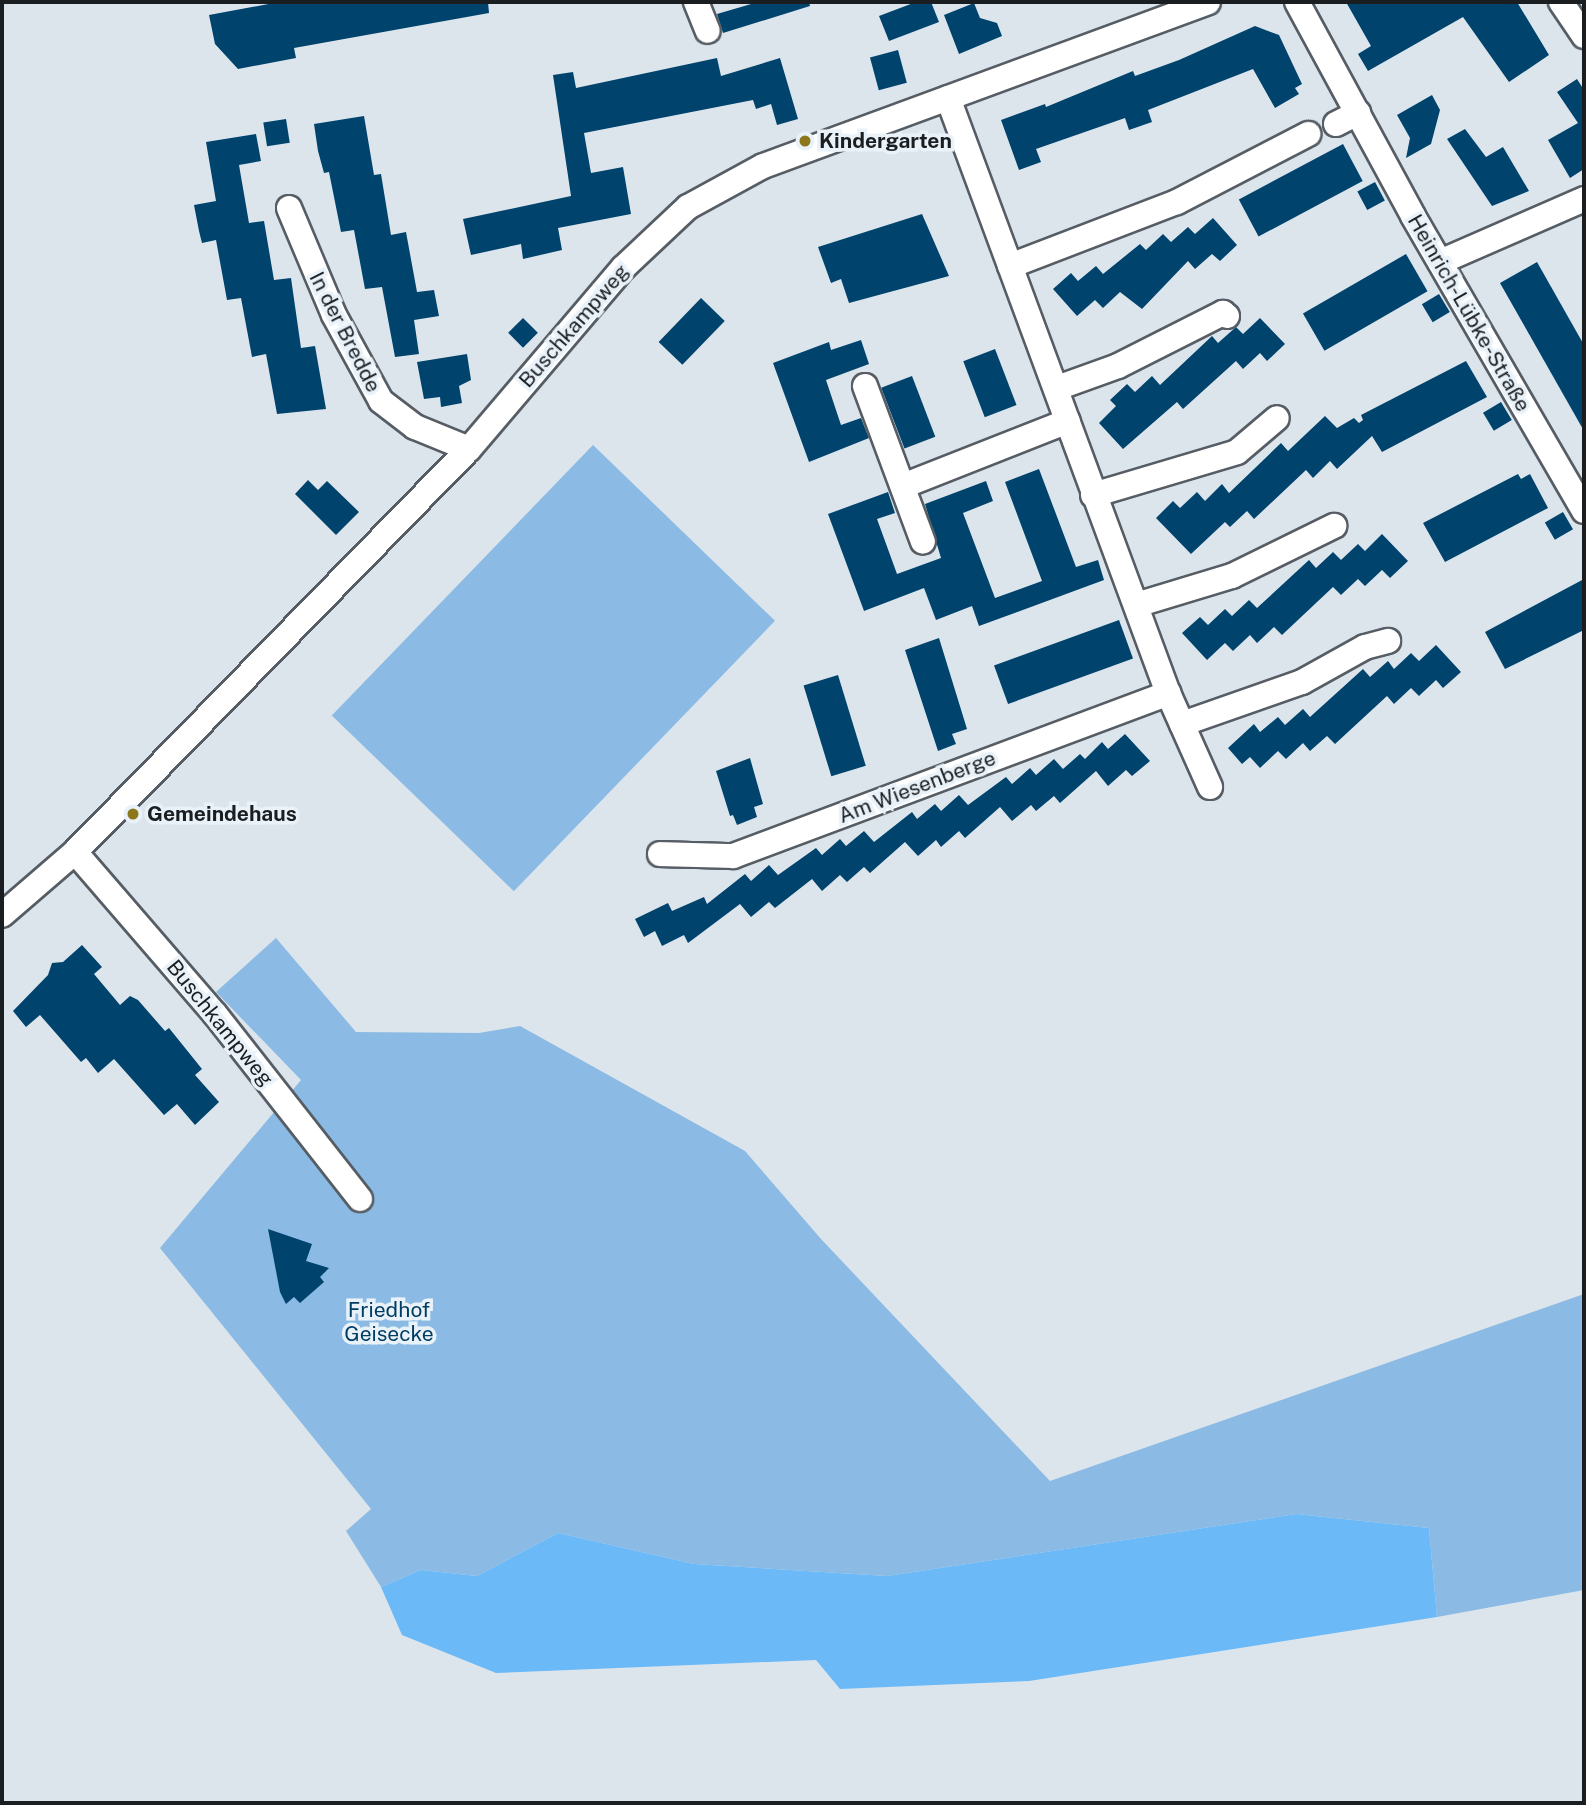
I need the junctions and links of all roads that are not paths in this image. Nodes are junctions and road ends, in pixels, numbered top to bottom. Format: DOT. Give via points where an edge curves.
graph roads {
  1 [pos="696,2"];
  2 [pos="1208,2"];
  3 [pos="1297,2"];
  4 [pos="1561,2"];
  5 [pos="708,31"];
  6 [pos="1584,36"];
  7 [pos="948,98"];
  8 [pos="1308,134"];
  9 [pos="1584,199"];
  10 [pos="289,208"];
  11 [pos="1440,262"];
  12 [pos="1010,266"];
  13 [pos="1227,316"];
  14 [pos="865,386"];
  15 [pos="1057,388"];
  16 [pos="1277,418"];
  17 [pos="1068,421"];
  18 [pos="468,449"];
  19 [pos="904,486"];
  20 [pos="1093,495"];
  21 [pos="1584,510"];
  22 [pos="1334,526"];
  23 [pos="923,542"];
  24 [pos="1136,606"];
  25 [pos="1388,640"];
  26 [pos="1168,693"];
  27 [pos="1181,724"];
  28 [pos="1210,787"];
  29 [pos="75,852"];
  30 [pos="660,854"];
  31 [pos="2,915"];
  32 [pos="360,1199"];
  1 -- 5 [label="street"];
  2 -- 7 [label="street, Buschkampweg"];
  3 -- 11 [label="street, Heinrich-Lübke-Straße" via="1347,118"];
  4 -- 6 [label="street"];
  7 -- 12 [label="street"];
  7 -- 18 [label="street, Buschkampweg" via="763,166 688,207 623,268"];
  8 -- 12 [label="street" via="1223,180"];
  9 -- 11 [label="street"];
  10 -- 18 [label="street, In der Bredde" via="334,315 381,401 415,427"];
  11 -- 21 [label="street, Heinrich-Lübke-Straße"];
  12 -- 15 [label="street"];
  13 -- 15 [label="street" via="1223,313 1118,366"];
  14 -- 19 [label="street"];
  15 -- 17 [label="street"];
  16 -- 20 [label="street" via="1237,452"];
  17 -- 19 [label="street"];
  17 -- 20 [label="street"];
  18 -- 29 [label="street, Buschkampweg"];
  19 -- 23 [label="street"];
  20 -- 24 [label="street"];
  22 -- 24 [label="street" via="1232,576"];
  24 -- 26 [label="street"];
  25 -- 27 [label="street" via="1364,647 1302,682"];
  26 -- 27 [label="street"];
  26 -- 30 [label="street, Am Wiesenberge" via="733,856"];
  27 -- 28 [label="street"];
  29 -- 31 [label="street, Buschkampweg"];
  29 -- 32 [label="street, Buschkampweg" via="215,1013"];
}
